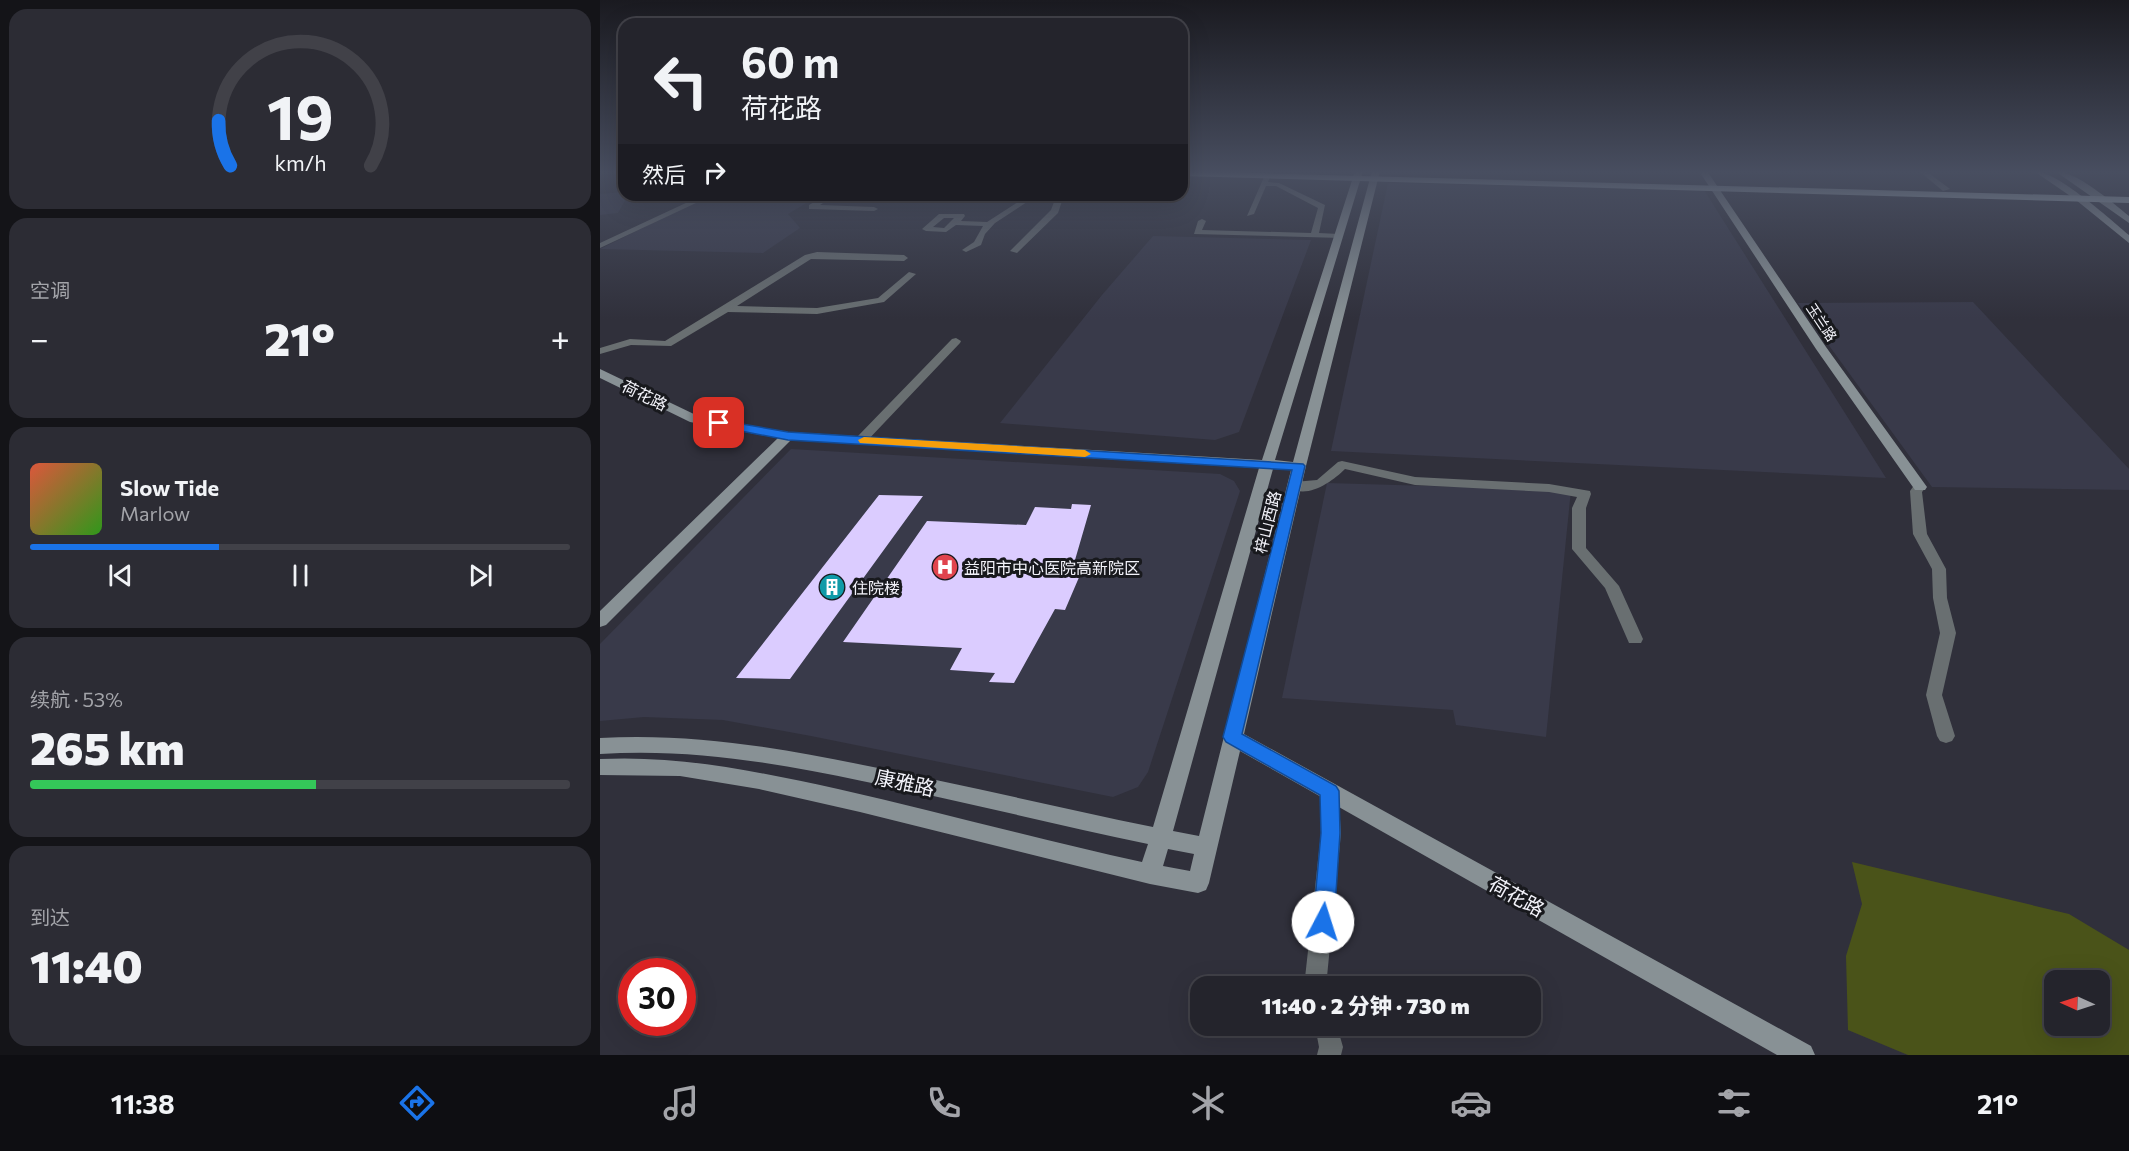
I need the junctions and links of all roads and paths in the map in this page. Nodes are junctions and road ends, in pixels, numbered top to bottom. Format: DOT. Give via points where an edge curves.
graph roads {
  1 [pos="655,220"];
  2 [pos="994,220"];
  3 [pos="1044,220"];
  4 [pos="1318,220"];
  5 [pos="1344,220"];
  6 [pos="1363,220"];
  7 [pos="1736,220"];
  8 [pos="2105,220"];
  9 [pos="1202,221"];
  10 [pos="954,223"];
  11 [pos="987,224"];
  12 [pos="1314,235"];
  13 [pos="1339,236"];
  14 [pos="2129,240"];
  15 [pos="600,246"];
  16 [pos="966,250"];
  17 [pos="1014,251"];
  18 [pos="1334,251"];
  19 [pos="1355,252"];
  20 [pos="904,258"];
  21 [pos="912,274"];
  22 [pos="726,309"];
  23 [pos="956,341"];
  24 [pos="600,351"];
  25 [pos="600,373"];
  26 [pos="788,436"];
  27 [pos="861,440"];
  28 [pos="1267,465"];
  29 [pos="1299,466"];
  30 [pos="1294,486"];
  31 [pos="1920,487"];
  32 [pos="600,621"];
  33 [pos="1635,639"];
  34 [pos="1946,736"];
  35 [pos="1232,737"];
  36 [pos="600,746"];
  37 [pos="600,767"];
  38 [pos="1329,791"];
  39 [pos="1161,838"];
  40 [pos="1207,847"];
  41 [pos="1150,874"];
  42 [pos="1198,883"];
  43 [pos="1316,976"];
  44 [pos="1328,1036"];
  45 [pos="1329,1055"];
  46 [pos="1802,1055"];
  1 -- 15 [label="street"];
  2 -- 11 [label="street"];
  3 -- 17 [label="street"];
  4 -- 12 [label="street"];
  5 -- 13 [label="street, 梓山西路"];
  6 -- 19 [label="street, 梓山西路"];
  7 -- 31 [label="street, 玉兰路"];
  8 -- 14 [label="street"];
  9 -- 12 [label="street" via="1197,232"];
  10 -- 11 [label="street"];
  11 -- 16 [label="street" via="978,243"];
  12 -- 13 [label="street"];
  13 -- 18 [label="street, 梓山西路"];
  18 -- 19 [label="street"];
  18 -- 28 [label="street, 梓山西路"];
  19 -- 29 [label="street, 梓山西路"];
  20 -- 22 [label="street" via="808,257"];
  21 -- 22 [label="street" via="881,300 862,304 817,310"];
  22 -- 24 [label="street" via="667,344 630,342"];
  23 -- 27 [label="street"];
  25 -- 26 [label="street, 荷花路" via="695,419"];
  26 -- 27 [label="street, 荷花路"];
  26 -- 32 [label="street"];
  27 -- 28 [label="street, 荷花路"];
  28 -- 29 [label="street, 荷花路"];
  28 -- 39 [label="street, 梓山西路"];
  29 -- 30 [label="street, 梓山西路"];
  30 -- 33 [label="street" via="1316,487 1329,480 1342,465 1415,481 1549,488 1585,494 1579,508 1579,549 1612,586"];
  30 -- 35 [label="street, 梓山西路"];
  31 -- 34 [label="street" via="1916,491 1920,534 1939,569 1947,633 1934,695"];
  35 -- 38 [label="street, 荷花路"];
  35 -- 40 [label="street, 梓山西路"];
  36 -- 39 [label="street, 康雅路" via="679,743 740,750 892,778"];
  37 -- 41 [label="street, 康雅路" via="660,766 720,773"];
  38 -- 43 [label="street" via="1331,833"];
  38 -- 46 [label="street, 荷花路"];
  39 -- 40 [label="street, 康雅路"];
  39 -- 41 [label="street, 梓山西路"];
  40 -- 42 [label="street, 梓山西路"];
  41 -- 42 [label="street, 康雅路"];
  44 -- 45 [label="street"];
}
